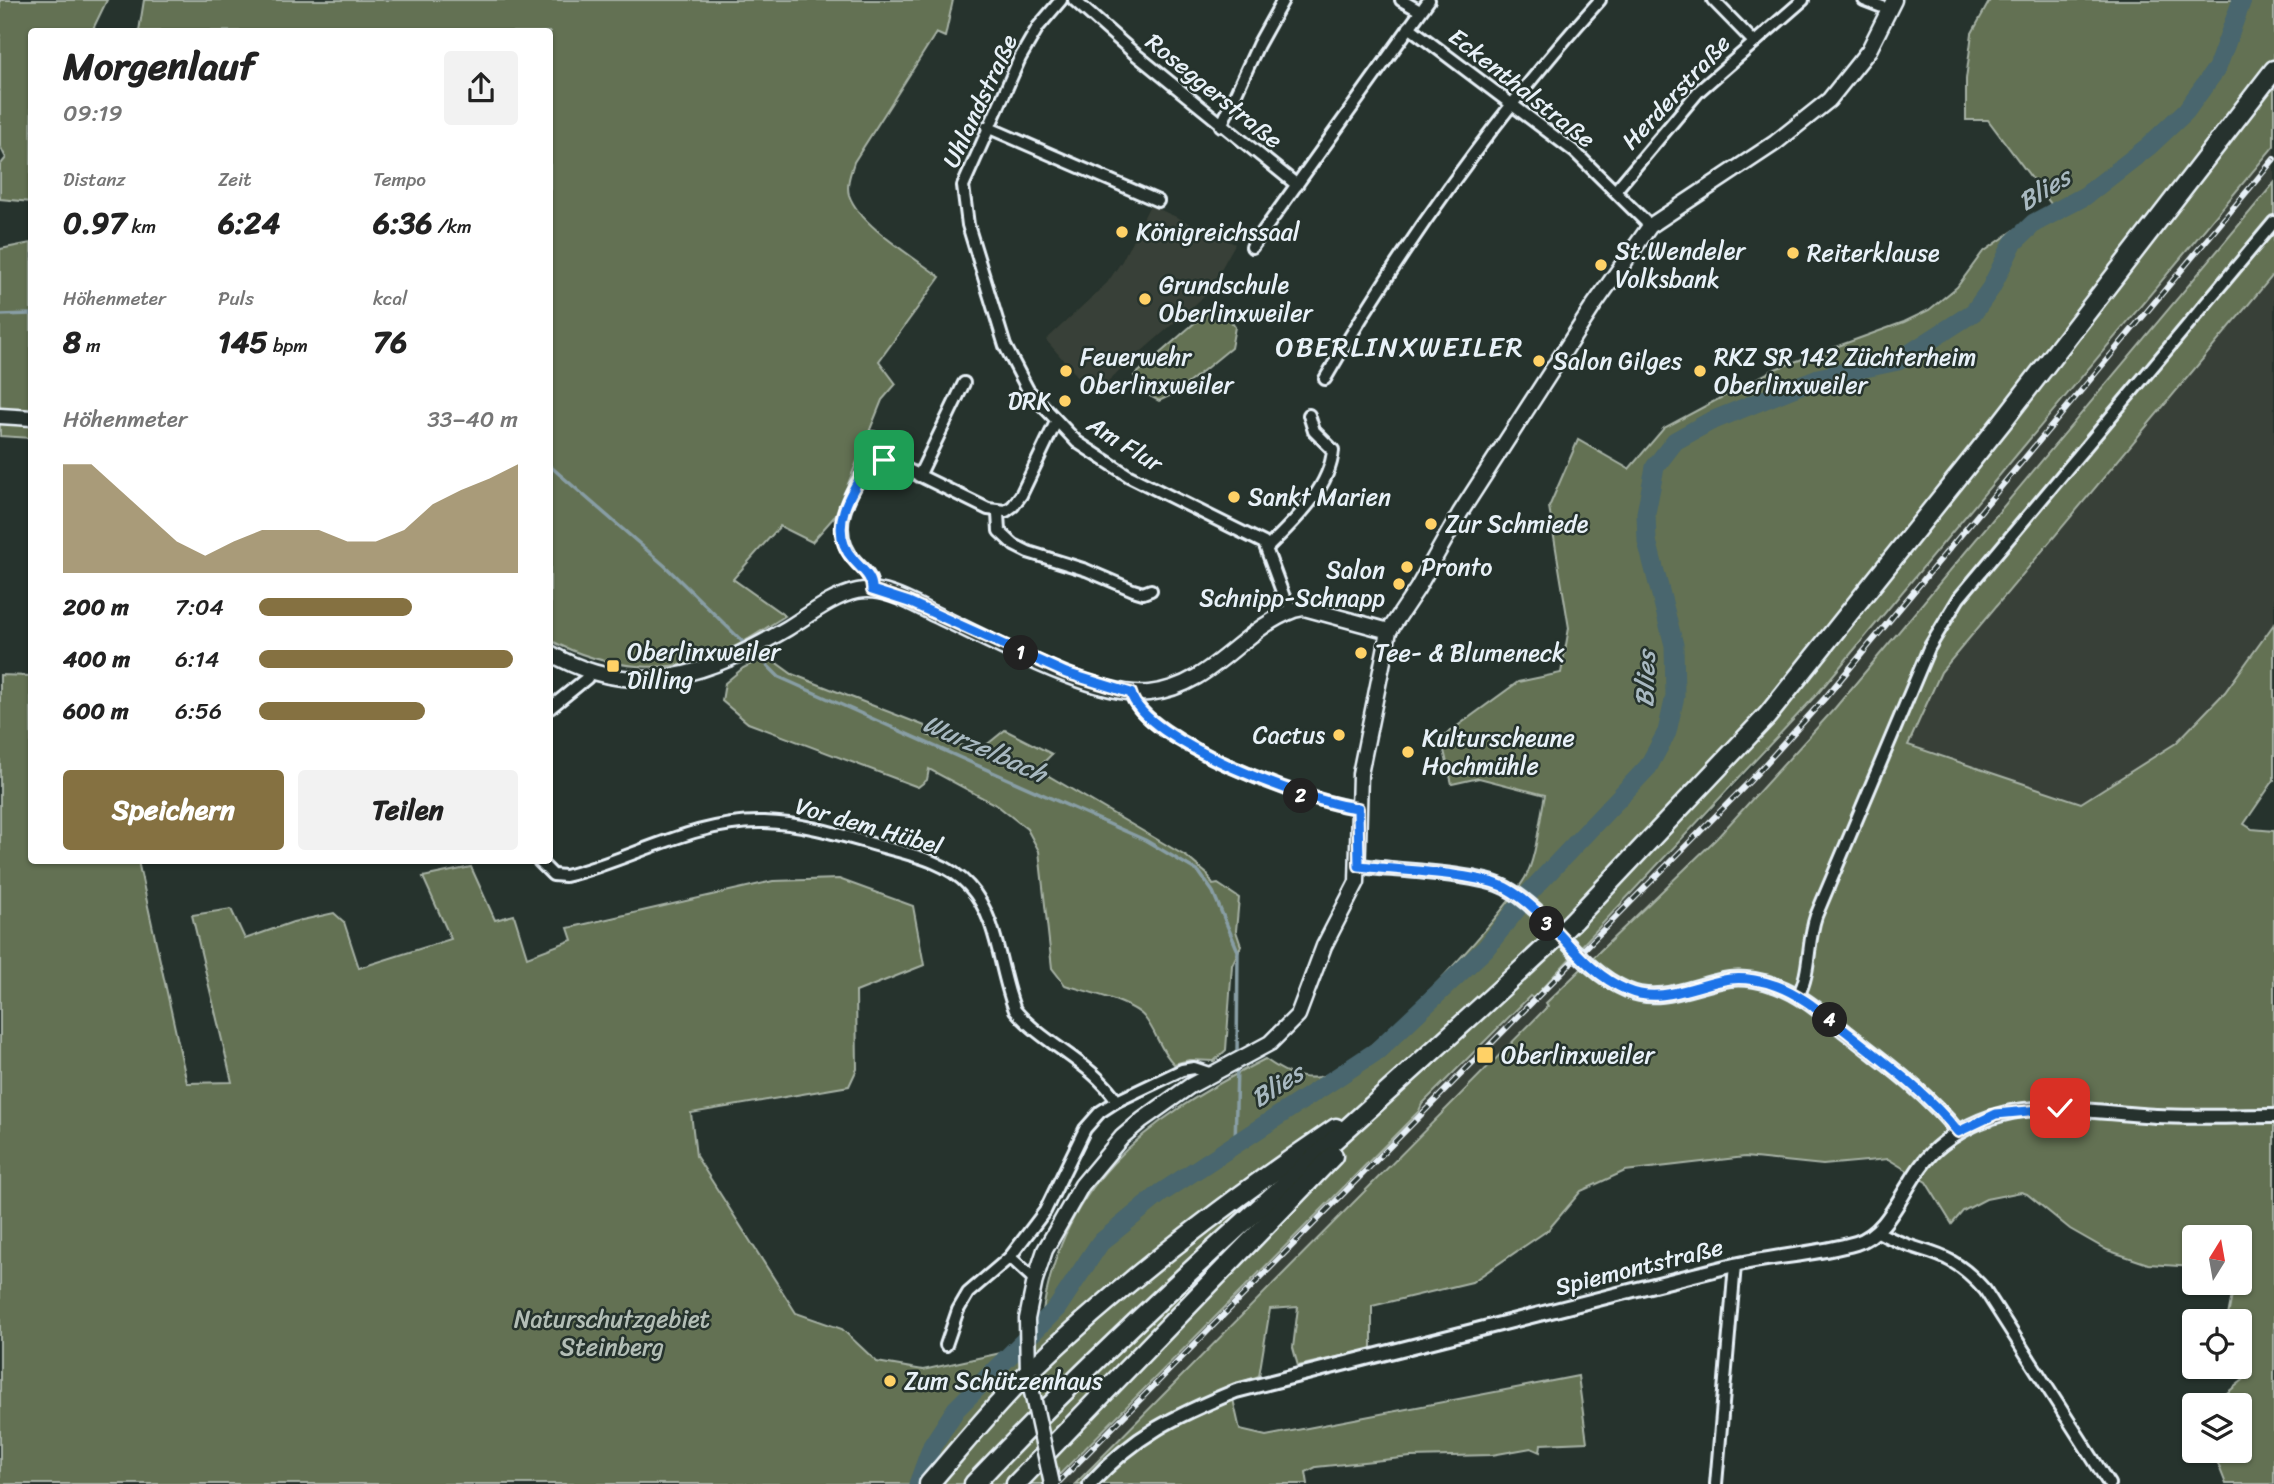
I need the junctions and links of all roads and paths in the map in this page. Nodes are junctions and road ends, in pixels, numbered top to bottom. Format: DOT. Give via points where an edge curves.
graph roads {
  1 [pos="1060,0"];
  2 [pos="1074,0"];
  3 [pos="1283,0"];
  4 [pos="1401,0"];
  5 [pos="1429,0"];
  6 [pos="1600,0"];
  7 [pos="1713,0"];
  8 [pos="1804,0"];
  9 [pos="1864,0"];
  10 [pos="1892,5"];
  11 [pos="1420,11"];
  12 [pos="1409,27"];
  13 [pos="1753,41"];
  14 [pos="2274,71"];
  15 [pos="1512,104"];
  16 [pos="1222,126"];
  17 [pos="987,127"];
  18 [pos="1297,185"];
  19 [pos="963,186"];
  20 [pos="1615,191"];
  21 [pos="1158,201"];
  22 [pos="2274,222"];
  23 [pos="1650,226"];
  24 [pos="1252,247"];
  25 [pos="1325,379"];
  26 [pos="964,383"];
  27 [pos="1309,415"];
  28 [pos="0,416"];
  29 [pos="28,418"];
  30 [pos="1056,422"];
  31 [pos="873,438"];
  32 [pos="876,460"];
  33 [pos="919,476"];
  34 [pos="998,513"];
  35 [pos="1267,548"];
  36 [pos="872,590"];
  37 [pos="1151,590"];
  38 [pos="1294,610"];
  39 [pos="1389,631"];
  40 [pos="553,654"];
  41 [pos="590,671"];
  42 [pos="1131,693"];
  43 [pos="553,706"];
  44 [pos="1358,808"];
  45 [pos="542,864"];
  46 [pos="1359,866"];
  47 [pos="1798,996"];
  48 [pos="1212,1074"];
  49 [pos="1407,1077"];
  50 [pos="1117,1101"];
  51 [pos="2274,1116"];
  52 [pos="1958,1132"];
  53 [pos="1878,1232"];
  54 [pos="1010,1257"];
  55 [pos="1735,1265"];
  56 [pos="1035,1280"];
  57 [pos="946,1345"];
  58 [pos="1028,1374"];
  59 [pos="1044,1456"];
  60 [pos="929,1484"];
  61 [pos="974,1484"];
  62 [pos="1016,1484"];
  63 [pos="1052,1484"];
  64 [pos="1090,1484"];
  65 [pos="1716,1484"];
  66 [pos="2109,1484"];
  1 -- 17 [label="street, Uhlandstraße" via="1020,58"];
  2 -- 16 [label="street, Roseggerstraße"];
  3 -- 16 [label="street"];
  4 -- 11 [label="street"];
  5 -- 11 [label="street"];
  6 -- 15 [label="street"];
  7 -- 13 [label="street"];
  8 -- 13 [label="street, Herderstraße"];
  9 -- 10 [label="street"];
  10 -- 23 [label="main road" via="1869,50 1829,100 1775,143"];
  11 -- 12 [label="street"];
  12 -- 15 [label="street, Eckenthalstraße"];
  12 -- 18 [label="street"];
  13 -- 20 [label="street, Herderstraße" via="1699,91"];
  14 -- 49 [label="highway, bridge" via="1767,716 1573,921"];
  15 -- 20 [label="street, Eckenthalstraße"];
  15 -- 25 [label="street" via="1369,303"];
  16 -- 18 [label="street, Roseggerstraße"];
  17 -- 19 [label="street, Uhlandstraße"];
  17 -- 21 [label="street"];
  18 -- 24 [label="street"];
  19 -- 30 [label="street, Am Flur" via="968,225 1005,346 1028,390"];
  20 -- 23 [label="street, Eckenthalstraße"];
  22 -- 47 [label="street" via="1944,620 1809,938 1806,977"];
  23 -- 39 [label="main road" via="1510,434"];
  26 -- 33 [label="street"];
  27 -- 35 [label="street" via="1314,431 1333,450 1332,460 1305,509"];
  28 -- 29 [label="main road"];
  30 -- 34 [label="street" via="1013,506"];
  30 -- 35 [label="street, Am Flur" via="1102,460 1258,539"];
  31 -- 32 [label="street"];
  32 -- 33 [label="street"];
  32 -- 36 [label="street" via="864,473 840,523 850,556 871,580"];
  33 -- 34 [label="street"];
  34 -- 37 [label="street" via="999,531 1014,545 1133,590"];
  35 -- 38 [label="street" via="1284,597"];
  36 -- 41 [label="main road" via="843,596 741,655 681,677 643,679"];
  36 -- 42 [label="main road" via="909,602 1066,673"];
  38 -- 39 [label="main road" via="1304,608"];
  38 -- 42 [label="main road" via="1191,681 1149,693"];
  39 -- 44 [label="main road" via="1369,720"];
  40 -- 41 [label="main road"];
  41 -- 43 [label="street"];
  42 -- 44 [label="street" via="1138,709 1158,726 1216,759 1305,797"];
  44 -- 46 [label="main road"];
  45 -- 50 [label="street, Vor dem Hübel" via="552,875 565,876 713,827 763,822 833,832 940,865 969,886 980,902 1016,1010 1082,1064"];
  46 -- 47 [label="street" via="1481,880 1514,893 1599,973 1642,995 1662,995 1731,979 1765,982"];
  46 -- 48 [label="main road" via="1353,892 1324,946 1297,1015 1255,1053"];
  47 -- 52 [label="street" via="1905,1078"];
  48 -- 50 [label="street" via="1194,1068 1182,1070"];
  48 -- 56 [label="main road" via="1142,1120 1102,1159 1061,1219"];
  49 -- 58 [label="highway" via="1211,1215"];
  49 -- 59 [label="highway"];
  49 -- 61 [label="highway" via="1160,1299"];
  50 -- 54 [label="street" via="1085,1129 1045,1211"];
  51 -- 52 [label="street" via="2161,1116 2027,1108 1996,1114"];
  52 -- 53 [label="street" via="1920,1165"];
  53 -- 55 [label="street, Spiemontstraße" via="1847,1245"];
  53 -- 66 [label="street" via="1951,1258 1972,1275"];
  54 -- 56 [label="street"];
  54 -- 57 [label="street" via="968,1293"];
  55 -- 64 [label="street, Spiemontstraße" via="1236,1391 1195,1407 1135,1441"];
  55 -- 65 [label="street"];
  56 -- 58 [label="main road"];
  58 -- 59 [label="main road, bridge"];
  58 -- 60 [label="highway"];
  59 -- 62 [label="highway"];
  59 -- 63 [label="main road, bridge"];
}
